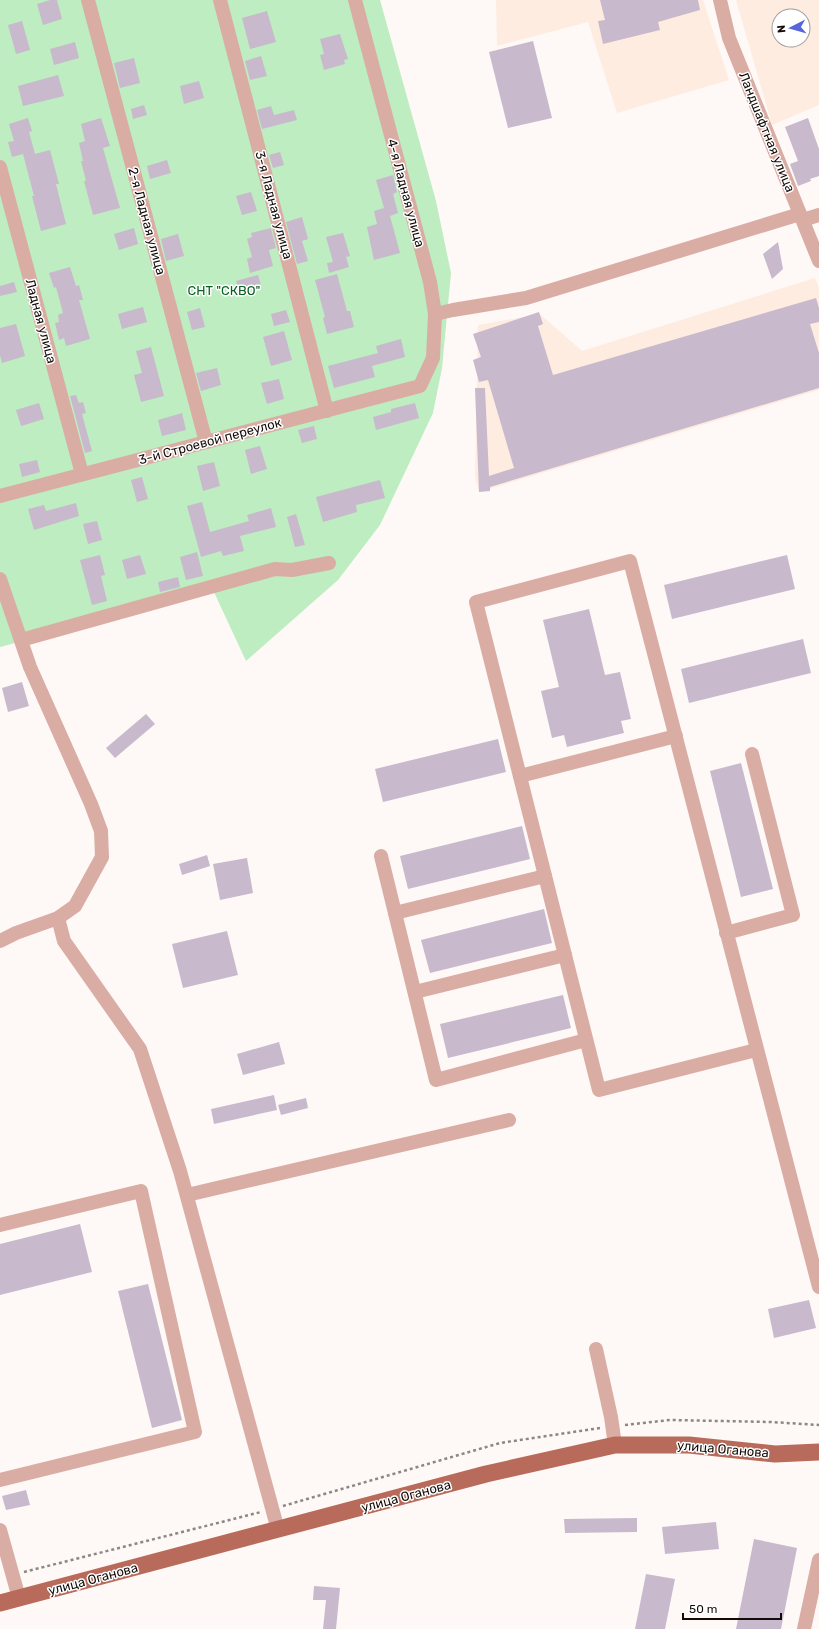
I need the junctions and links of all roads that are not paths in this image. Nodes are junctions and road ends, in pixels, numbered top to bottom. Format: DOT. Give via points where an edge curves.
graph roads {
  1 [pos="88,0"];
  2 [pos="220,0"];
  3 [pos="356,0"];
  4 [pos="720,0"];
  5 [pos="0,167"];
  6 [pos="819,215"];
  7 [pos="802,217"];
  8 [pos="819,262"];
  9 [pos="435,314"];
  10 [pos="420,386"];
  11 [pos="327,411"];
  12 [pos="206,442"];
  13 [pos="82,474"];
  14 [pos="0,496"];
  15 [pos="329,564"];
  16 [pos="0,579"];
  17 [pos="21,640"];
  18 [pos="676,736"];
  19 [pos="752,754"];
  20 [pos="520,776"];
  21 [pos="381,856"];
  22 [pos="544,876"];
  23 [pos="395,913"];
  24 [pos="58,918"];
  25 [pos="726,933"];
  26 [pos="0,941"];
  27 [pos="565,955"];
  28 [pos="414,992"];
  29 [pos="586,1040"];
  30 [pos="756,1050"];
  31 [pos="509,1120"];
  32 [pos="187,1196"];
  33 [pos="0,1225"];
  34 [pos="819,1287"];
  35 [pos="596,1349"];
  36 [pos="615,1445"];
  37 [pos="819,1452"];
  38 [pos="0,1480"];
  39 [pos="0,1530"];
  40 [pos="278,1530"];
  41 [pos="819,1560"];
  42 [pos="19,1598"];
  43 [pos="0,1604"];
  44 [pos="804,1629"];
  1 -- 12 [label="street, 2-я Ладная улица"];
  2 -- 11 [label="street, 3-я Ладная улица"];
  3 -- 9 [label="street, 4-я Ладная улица" via="430,282"];
  4 -- 7 [label="street, Ландшафтная улица" via="729,38"];
  5 -- 13 [label="street, Ладная улица"];
  6 -- 7 [label="street"];
  7 -- 8 [label="street, Ландшафтная улица"];
  7 -- 9 [label="street" via="526,298"];
  9 -- 10 [label="street, 4-я Ладная улица" via="432,358"];
  10 -- 11 [label="street, 3-й Строевой переулок"];
  11 -- 12 [label="street, 3-й Строевой переулок"];
  12 -- 13 [label="street, 3-й Строевой переулок"];
  13 -- 14 [label="street, 3-й Строевой переулок"];
  15 -- 17 [label="street" via="292,570 275,569"];
  16 -- 17 [label="street"];
  17 -- 24 [label="street" via="30,667 101,831 102,858 75,906"];
  18 -- 20 [label="street"];
  18 -- 20 [label="street" via="630,560 476,602"];
  18 -- 25 [label="street"];
  19 -- 25 [label="street" via="793,915"];
  20 -- 22 [label="street"];
  21 -- 23 [label="street"];
  22 -- 23 [label="street"];
  22 -- 27 [label="street"];
  23 -- 28 [label="street"];
  24 -- 26 [label="street"];
  24 -- 32 [label="street" via="64,941 140,1049"];
  25 -- 30 [label="street"];
  27 -- 28 [label="street"];
  27 -- 29 [label="street"];
  28 -- 29 [label="street" via="436,1080"];
  29 -- 30 [label="street" via="599,1090"];
  30 -- 34 [label="street"];
  31 -- 32 [label="street"];
  32 -- 40 [label="street"];
  33 -- 38 [label="street" via="142,1191 195,1432"];
  35 -- 36 [label="street"];
  36 -- 37 [label="main road, улица Оганова" via="689,1445 775,1454"];
  36 -- 40 [label="main road, улица Оганова" via="486,1474"];
  39 -- 42 [label="street"];
  40 -- 42 [label="main road, улица Оганова"];
  41 -- 44 [label="street"];
  42 -- 43 [label="main road, улица Оганова"];
}
